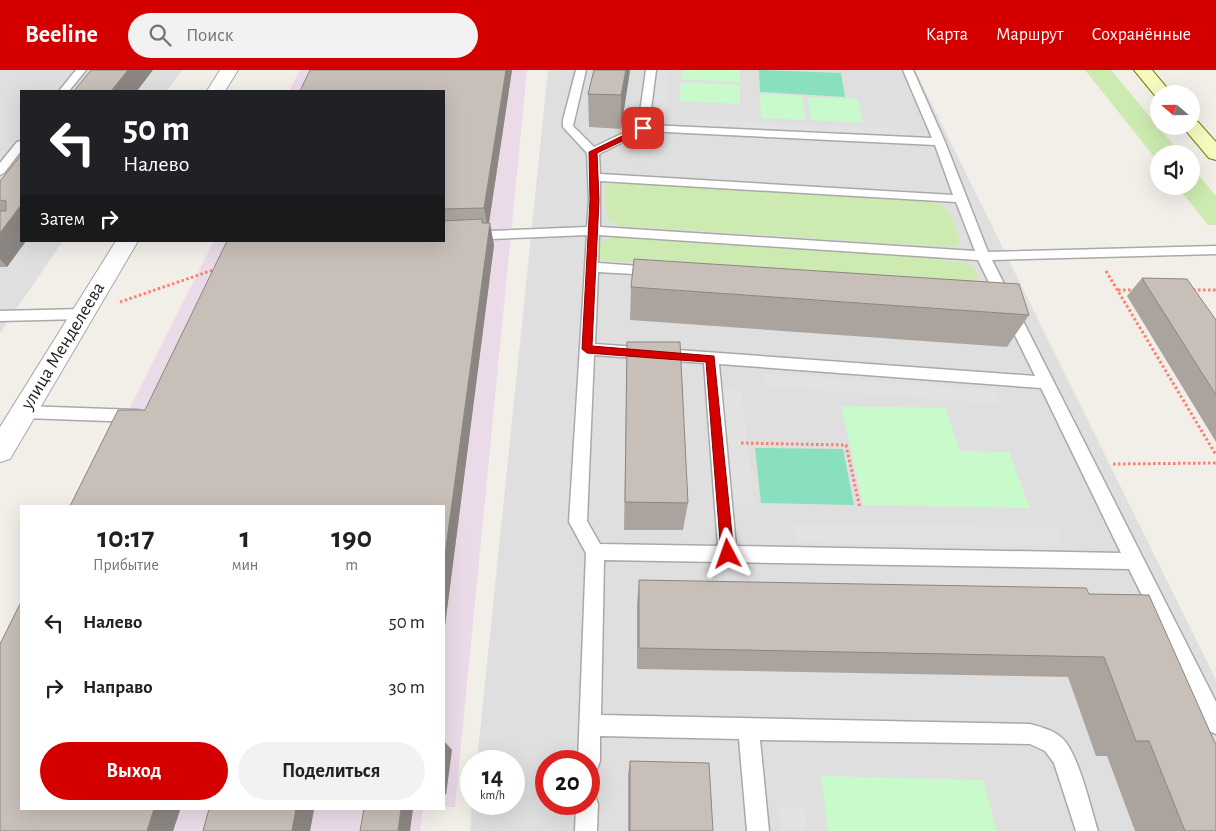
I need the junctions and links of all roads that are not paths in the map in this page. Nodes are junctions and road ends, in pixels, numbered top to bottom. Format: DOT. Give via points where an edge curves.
graph roads {
  1 [pos="81,70"];
  2 [pos="229,70"];
  3 [pos="581,70"];
  4 [pos="651,70"];
  5 [pos="908,70"];
  6 [pos="1143,70"];
  7 [pos="1156,85"];
  8 [pos="65,90"];
  9 [pos="217,90"];
  10 [pos="643,128"];
  11 [pos="1199,135"];
  12 [pos="939,142"];
  13 [pos="20,145"];
  14 [pos="593,152"];
  15 [pos="1216,154"];
  16 [pos="0,170"];
  17 [pos="594,177"];
  18 [pos="961,199"];
  19 [pos="593,231"];
  20 [pos="445,237"];
  21 [pos="126,242"];
  22 [pos="1216,250"];
  23 [pos="983,256"];
  24 [pos="591,267"];
  25 [pos="670,272"];
  26 [pos="983,293"];
  27 [pos="1002,294"];
  28 [pos="82,314"];
  29 [pos="0,316"];
  30 [pos="587,349"];
  31 [pos="711,358"];
  32 [pos="1047,383"];
  33 [pos="24,412"];
  34 [pos="152,417"];
  35 [pos="0,451"];
  36 [pos="596,552"];
  37 [pos="728,554"];
  38 [pos="1135,561"];
  39 [pos="1216,724"];
  40 [pos="590,725"];
  41 [pos="749,729"];
  42 [pos="589,750"];
  43 [pos="587,815"];
  44 [pos="586,831"];
  45 [pos="758,831"];
  46 [pos="1087,831"];
  1 -- 8 [label="lane"];
  2 -- 9 [label="street"];
  3 -- 14 [label="lane" via="568,128"];
  4 -- 10 [label="lane"];
  5 -- 12 [label="lane"];
  6 -- 7 [label="main road"];
  10 -- 12 [label="lane"];
  10 -- 14 [label="lane"];
  11 -- 15 [label="main road"];
  12 -- 18 [label="lane"];
  13 -- 16 [label="lane"];
  14 -- 17 [label="lane"];
  17 -- 18 [label="lane"];
  17 -- 19 [label="lane"];
  18 -- 23 [label="lane"];
  19 -- 20 [label="lane"];
  19 -- 23 [label="lane"];
  19 -- 24 [label="lane"];
  21 -- 28 [label="street, улица Менделеева"];
  22 -- 23 [label="lane"];
  23 -- 27 [label="lane"];
  24 -- 25 [label="lane"];
  24 -- 30 [label="lane"];
  26 -- 27 [label="lane"];
  27 -- 32 [label="lane"];
  28 -- 29 [label="lane"];
  28 -- 33 [label="street, улица Менделеева"];
  30 -- 31 [label="lane"];
  30 -- 36 [label="lane" via="578,522"];
  31 -- 32 [label="lane"];
  31 -- 37 [label="lane"];
  32 -- 38 [label="lane"];
  33 -- 34 [label="lane"];
  33 -- 35 [label="street, улица Менделеева"];
  36 -- 37 [label="lane"];
  36 -- 40 [label="lane"];
  37 -- 38 [label="lane"];
  38 -- 39 [label="lane"];
  40 -- 41 [label="lane"];
  40 -- 42 [label="lane"];
  41 -- 45 [label="lane"];
  41 -- 46 [label="lane" via="1030,734 1044,738 1058,748"];
  43 -- 44 [label="lane"];
}
